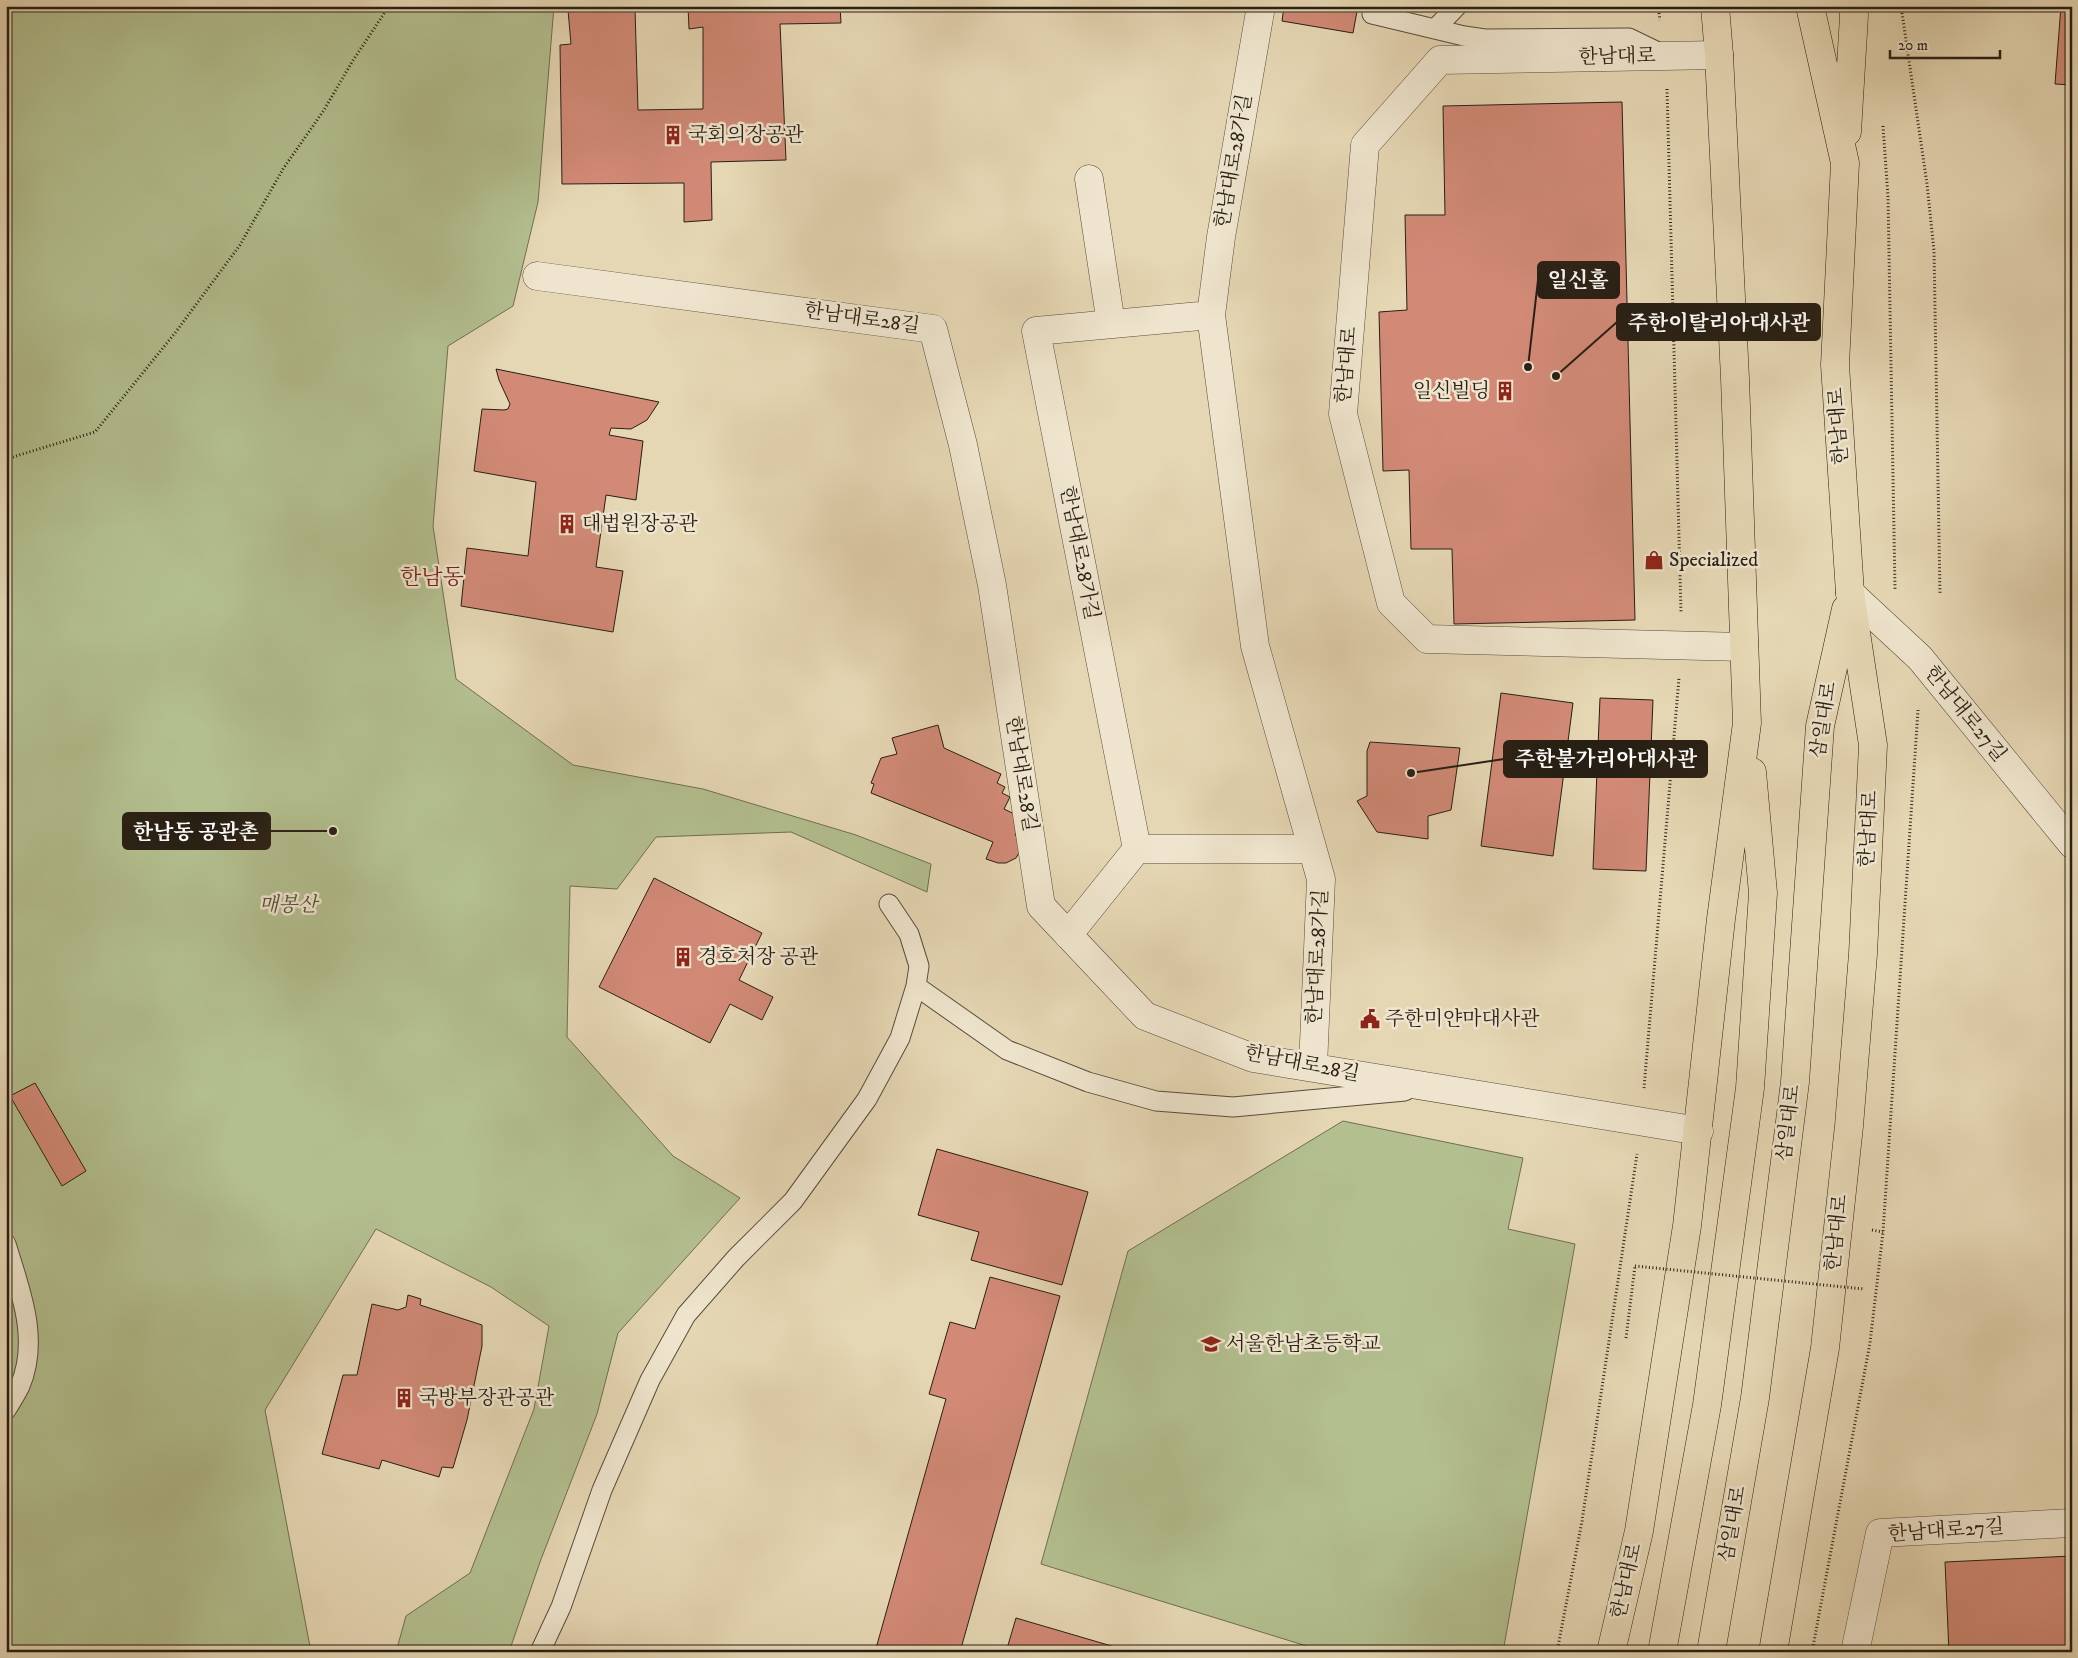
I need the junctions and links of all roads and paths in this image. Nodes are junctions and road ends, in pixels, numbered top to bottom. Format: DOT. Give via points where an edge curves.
graph roads {
  1 [pos="389,6"];
  2 [pos="1261,6"];
  3 [pos="1457,6"];
  4 [pos="1658,6"];
  5 [pos="1715,6"];
  6 [pos="1810,6"];
  7 [pos="1853,6"];
  8 [pos="1901,6"];
  9 [pos="1372,14"];
  10 [pos="1435,29"];
  11 [pos="1720,55"];
  12 [pos="1666,56"];
  13 [pos="1882,122"];
  14 [pos="1845,163"];
  15 [pos="1089,179"];
  16 [pos="538,276"];
  17 [pos="1212,316"];
  18 [pos="1111,324"];
  19 [pos="6,459"];
  20 [pos="1850,593"];
  21 [pos="1940,595"];
  22 [pos="1896,636"];
  23 [pos="1682,646"];
  24 [pos="1744,648"];
  25 [pos="1747,724"];
  26 [pos="2072,844"];
  27 [pos="1137,849"];
  28 [pos="1312,849"];
  29 [pos="889,904"];
  30 [pos="1068,935"];
  31 [pos="916,986"];
  32 [pos="1313,1068"];
  33 [pos="1436,1088"];
  34 [pos="1642,1122"];
  35 [pos="1698,1131"];
  36 [pos="1872,1230"];
  37 [pos="1883,1232"];
  38 [pos="6,1244"];
  39 [pos="1864,1289"];
  40 [pos="1626,1338"];
  41 [pos="6,1410"];
  42 [pos="2072,1523"];
  43 [pos="540,1652"];
  44 [pos="1558,1652"];
  45 [pos="1611,1652"];
  46 [pos="1662,1652"];
  47 [pos="1710,1652"];
  48 [pos="1774,1652"];
  49 [pos="1854,1652"];
  1 -- 19 [label="path" via="284,169 240,244 175,333 95,432"];
  2 -- 17 [label="street, 한남대로28가길" via="1221,237"];
  3 -- 10 [label="lane"];
  4 -- 12 [label="path"];
  5 -- 11 [label="main road, 한남대로"];
  6 -- 14 [label="main road, 한남대로"];
  7 -- 14 [label="main road"];
  8 -- 21 [label="path" via="1934,252"];
  9 -- 10 [label="lane"];
  10 -- 12 [label="lane" via="1485,39 1628,38"];
  11 -- 12 [label="street, 한남대로"];
  11 -- 24 [label="main road, 한남대로"];
  12 -- 23 [label="path"];
  12 -- 23 [label="street, 한남대로" via="1440,60 1365,145 1343,414 1391,603 1427,639"];
  13 -- 22 [label="path" via="1888,197"];
  14 -- 20 [label="main road, 한남대로" via="1835,365"];
  15 -- 18 [label="street"];
  16 -- 30 [label="street, 한남대로28길" via="933,329 963,445 992,585 1041,906"];
  17 -- 18 [label="street, 한남대로28가길"];
  17 -- 28 [label="street, 한남대로28가길" via="1255,646"];
  18 -- 27 [label="street, 한남대로28가길" via="1036,331"];
  20 -- 22 [label="street, 한남대로27길"];
  20 -- 47 [label="main road, 삼일대로" via="1820,726 1795,1082 1755,1398"];
  20 -- 48 [label="main road, 한남대로" via="1873,745 1863,954 1825,1348"];
  22 -- 26 [label="street, 한남대로27길" via="1920,658"];
  23 -- 24 [label="street, 한남대로"];
  23 -- 34 [label="path"];
  24 -- 25 [label="main road, 한남대로"];
  25 -- 35 [label="main road, 한남대로"];
  25 -- 46 [label="main road" via="1763,893 1750,1088 1707,1405"];
  27 -- 28 [label="street"];
  27 -- 30 [label="street"];
  28 -- 32 [label="street, 한남대로28가길" via="1321,879"];
  29 -- 31 [label="lane" via="909,934 920,966"];
  30 -- 32 [label="street, 한남대로28길" via="1145,1016 1253,1058"];
  31 -- 33 [label="lane" via="1007,1050 1088,1082 1156,1101 1233,1107"];
  31 -- 43 [label="lane" via="900,1038 868,1099 794,1200 736,1258 686,1315 650,1380 602,1490 561,1607"];
  32 -- 33 [label="street, 한남대로28길"];
  33 -- 34 [label="street, 한남대로28길"];
  34 -- 35 [label="street, 한남대로28길"];
  34 -- 44 [label="path" via="1582,1521"];
  35 -- 45 [label="main road, 한남대로" via="1687,1226 1639,1531"];
  36 -- 37 [label="path"];
  38 -- 41 [label="lane" via="27,1314 29,1353 20,1386"];
  39 -- 40 [label="path, bridge" via="1635,1266"];
  42 -- 49 [label="street, 한남대로27길" via="1880,1533"];
}
